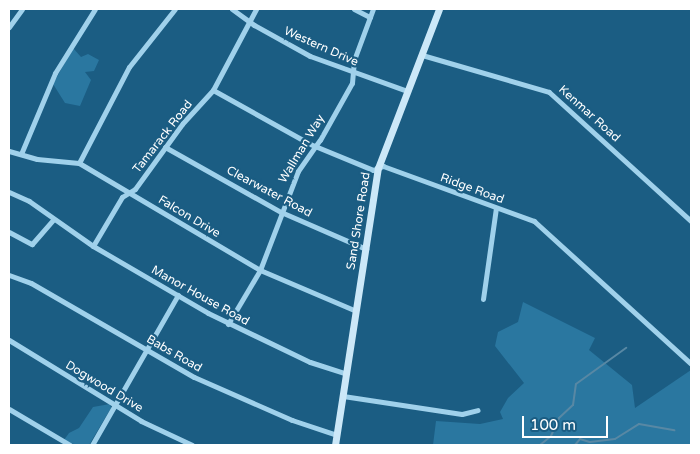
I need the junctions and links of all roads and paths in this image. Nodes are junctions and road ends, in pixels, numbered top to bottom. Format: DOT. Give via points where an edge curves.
graph roads {
  1 [pos="22,9"];
  2 [pos="95,9"];
  3 [pos="175,9"];
  4 [pos="232,9"];
  5 [pos="256,9"];
  6 [pos="354,9"];
  7 [pos="373,9"];
  8 [pos="439,9"];
  9 [pos="370,17"];
  10 [pos="248,21"];
  11 [pos="9,27"];
  12 [pos="422,55"];
  13 [pos="354,73"];
  14 [pos="213,90"];
  15 [pos="407,91"];
  16 [pos="316,146"];
  17 [pos="165,147"];
  18 [pos="9,151"];
  19 [pos="21,154"];
  20 [pos="79,164"];
  21 [pos="378,168"];
  22 [pos="9,192"];
  23 [pos="128,193"];
  24 [pos="496,208"];
  25 [pos="281,212"];
  26 [pos="53,220"];
  27 [pos="691,221"];
  28 [pos="9,232"];
  29 [pos="93,246"];
  30 [pos="366,249"];
  31 [pos="260,270"];
  32 [pos="9,275"];
  33 [pos="178,295"];
  34 [pos="483,299"];
  35 [pos="356,311"];
  36 [pos="228,324"];
  37 [pos="9,340"];
  38 [pos="147,350"];
  39 [pos="691,364"];
  40 [pos="346,374"];
  41 [pos="343,396"];
  42 [pos="115,405"];
  43 [pos="9,409"];
  44 [pos="478,410"];
  45 [pos="337,435"];
  46 [pos="70,445"];
  47 [pos="92,445"];
  48 [pos="192,445"];
  49 [pos="335,445"];
  1 -- 11 [label="street"];
  2 -- 19 [label="street" via="55,73"];
  3 -- 20 [label="street" via="129,67"];
  4 -- 10 [label="street, Western Drive"];
  5 -- 10 [label="street, Tamarack Road"];
  6 -- 9 [label="street"];
  7 -- 9 [label="street, Wallman Way"];
  8 -- 12 [label="street, Sand Shore Road"];
  9 -- 13 [label="street, Wallman Way" via="354,60"];
  10 -- 13 [label="street, Western Drive" via="292,47"];
  10 -- 14 [label="street, Tamarack Road" via="228,66"];
  12 -- 15 [label="street, Sand Shore Road"];
  12 -- 27 [label="street, Kenmar Road" via="550,92"];
  13 -- 15 [label="street, Western Drive"];
  13 -- 16 [label="street, Wallman Way" via="352,83"];
  14 -- 16 [label="street, Ridge Road"];
  14 -- 17 [label="street, Tamarack Road"];
  15 -- 21 [label="street, Sand Shore Road"];
  16 -- 21 [label="street, Ridge Road" via="373,170"];
  16 -- 25 [label="street, Wallman Way" via="298,171"];
  17 -- 23 [label="street, Tamarack Road" via="135,189"];
  17 -- 25 [label="street, Clearwater Road"];
  18 -- 19 [label="street, Falcon Drive"];
  19 -- 20 [label="street, Falcon Drive"];
  20 -- 23 [label="street, Falcon Drive"];
  21 -- 24 [label="street, Ridge Road" via="383,166"];
  21 -- 30 [label="street, Sand Shore Road"];
  22 -- 26 [label="street, Manor House Road" via="29,201"];
  23 -- 29 [label="street, Tamarack Road" via="122,197"];
  23 -- 31 [label="street, Falcon Drive"];
  24 -- 34 [label="street"];
  24 -- 39 [label="street, Ridge Road" via="538,224"];
  25 -- 30 [label="street, Clearwater Road"];
  25 -- 31 [label="street, Wallman Way"];
  26 -- 28 [label="street" via="32,244"];
  26 -- 29 [label="street, Manor House Road"];
  29 -- 33 [label="street, Manor House Road"];
  30 -- 35 [label="street, Sand Shore Road"];
  31 -- 35 [label="street, Falcon Drive"];
  31 -- 36 [label="street, Wallman Way"];
  32 -- 38 [label="street, Babs Road" via="31,282"];
  33 -- 36 [label="street, Manor House Road"];
  33 -- 38 [label="street"];
  35 -- 40 [label="street, Sand Shore Road"];
  36 -- 40 [label="street, Manor House Road" via="310,362"];
  37 -- 42 [label="street, Dogwood Drive"];
  38 -- 42 [label="street"];
  38 -- 45 [label="street, Babs Road" via="208,384 292,420"];
  40 -- 41 [label="street, Sand Shore Road"];
  41 -- 44 [label="street" via="462,414"];
  41 -- 45 [label="street, Sand Shore Road"];
  42 -- 47 [label="street"];
  42 -- 48 [label="street, Dogwood Drive"];
  43 -- 46 [label="street"];
  45 -- 49 [label="street, Sand Shore Road"];
}
